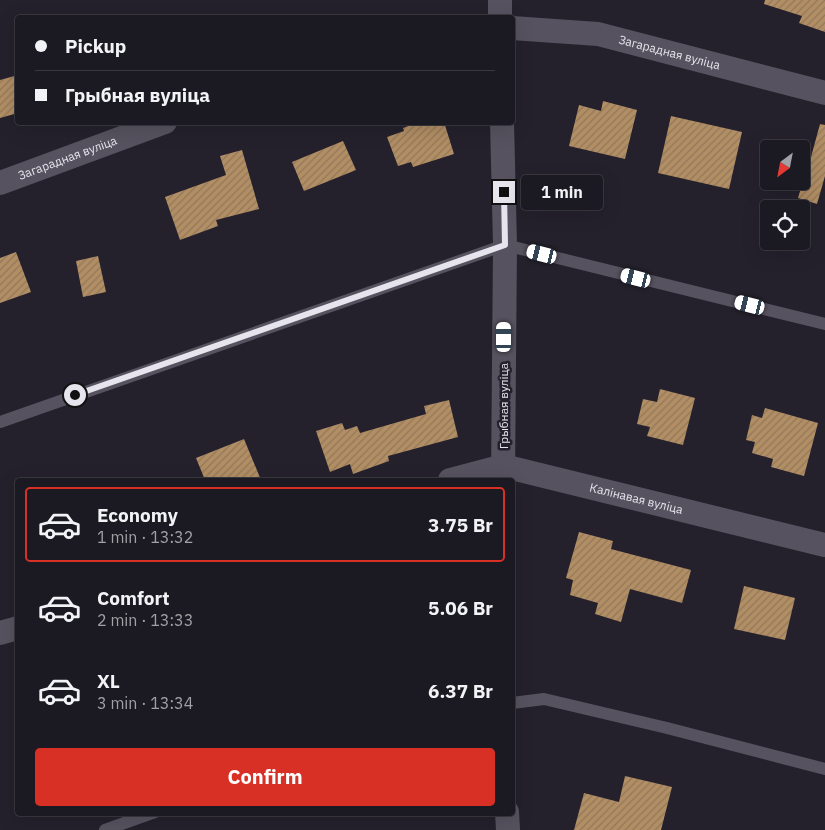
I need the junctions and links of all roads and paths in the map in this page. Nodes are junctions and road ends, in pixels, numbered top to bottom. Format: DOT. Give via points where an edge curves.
graph roads {
  1 [pos="500,0"];
  2 [pos="500,15"];
  3 [pos="515,28"];
  4 [pos="825,93"];
  5 [pos="157,125"];
  6 [pos="502,125"];
  7 [pos="0,183"];
  8 [pos="505,245"];
  9 [pos="825,324"];
  10 [pos="0,422"];
  11 [pos="503,473"];
  12 [pos="465,478"];
  13 [pos="825,545"];
  14 [pos="15,629"];
  15 [pos="0,634"];
  16 [pos="515,703"];
  17 [pos="825,769"];
  18 [pos="144,816"];
  19 [pos="507,816"];
  20 [pos="105,830"];
  21 [pos="508,830"];
  1 -- 2 [label="street"];
  3 -- 4 [label="street, Загарадная вуліца" via="598,34"];
  5 -- 7 [label="street, Загарадная вуліца"];
  6 -- 8 [label="street, Грыбная вуліца"];
  8 -- 9 [label="lane"];
  8 -- 10 [label="lane"];
  8 -- 11 [label="street, Грыбная вуліца"];
  11 -- 12 [label="street, Калінавая вуліца"];
  11 -- 13 [label="street, Калінавая вуліца"];
  14 -- 15 [label="street"];
  16 -- 17 [label="lane" via="544,699"];
  18 -- 20 [label="lane"];
  19 -- 21 [label="street"];
}
